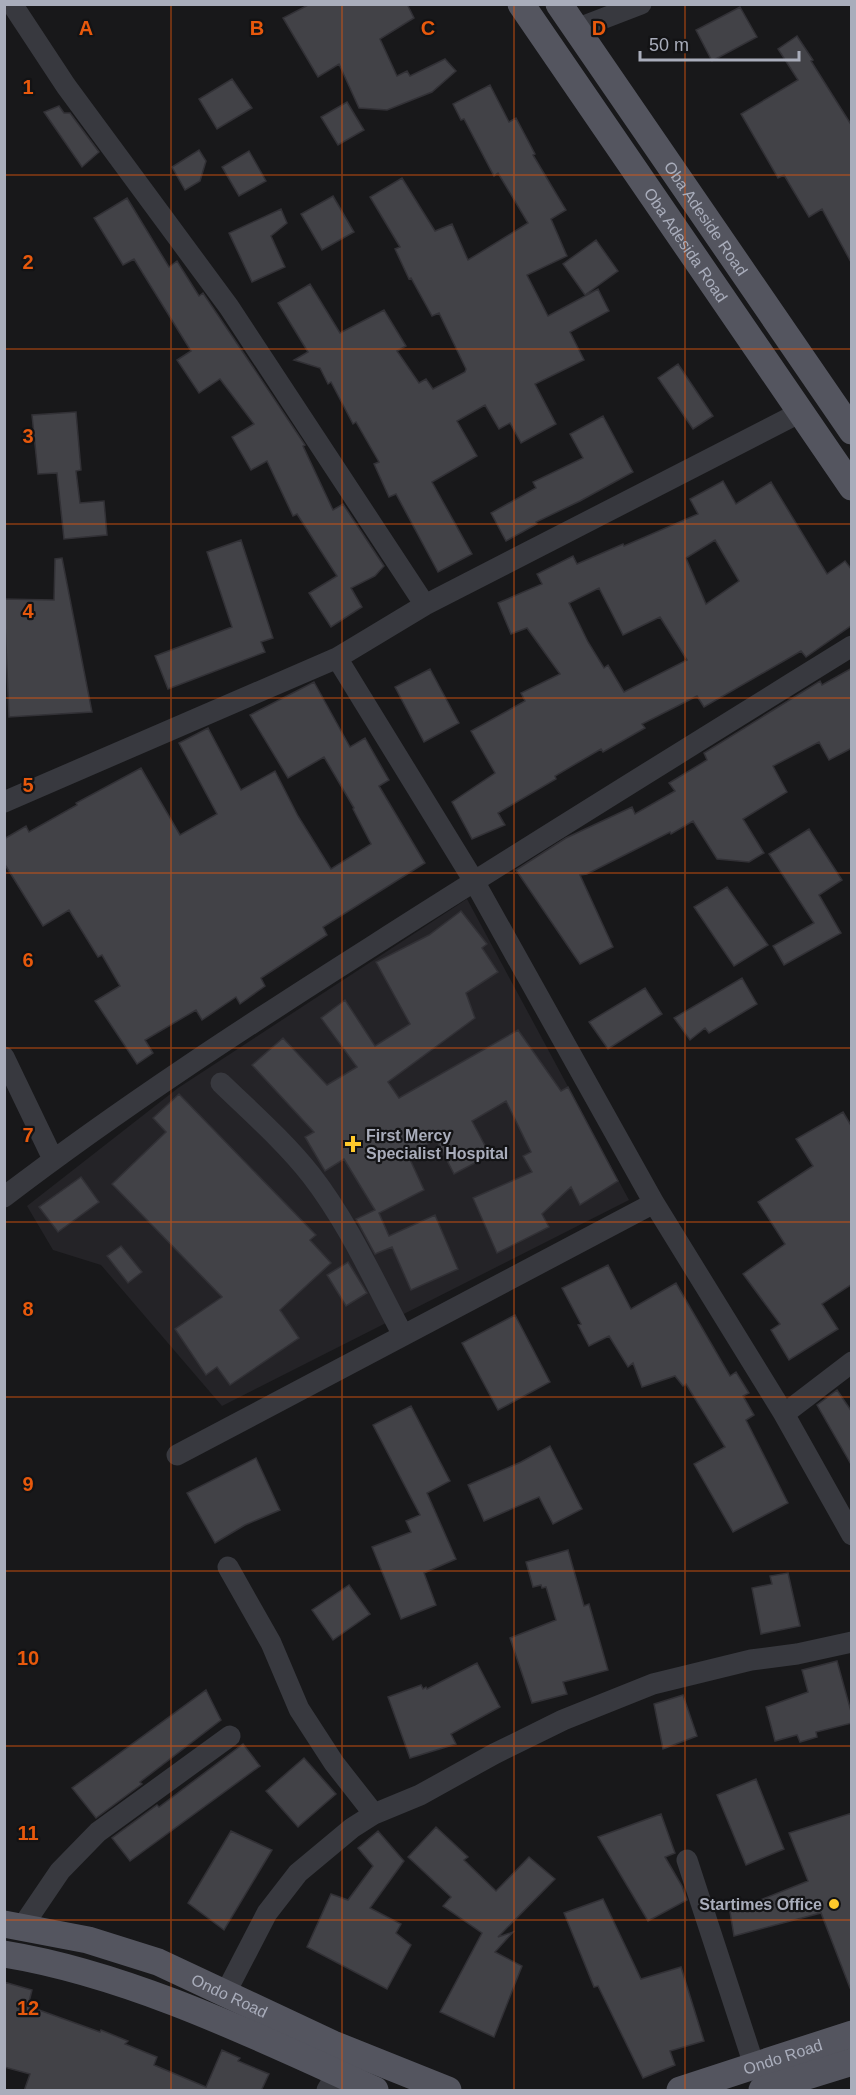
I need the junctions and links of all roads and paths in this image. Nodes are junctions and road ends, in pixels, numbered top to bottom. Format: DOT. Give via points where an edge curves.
graph roads {
  1 [pos="12,4"];
  2 [pos="521,4"];
  3 [pos="559,4"];
  4 [pos="641,4"];
  5 [pos="576,29"];
  6 [pos="799,413"];
  7 [pos="852,431"];
  8 [pos="852,488"];
  9 [pos="425,605"];
  10 [pos="852,646"];
  11 [pos="337,658"];
  12 [pos="4,802"];
  13 [pos="474,881"];
  14 [pos="4,1057"];
  15 [pos="221,1083"];
  16 [pos="53,1160"];
  17 [pos="4,1197"];
  18 [pos="654,1203"];
  19 [pos="403,1335"];
  20 [pos="852,1362"];
  21 [pos="784,1414"];
  22 [pos="177,1455"];
  23 [pos="852,1535"];
  24 [pos="228,1566"];
  25 [pos="852,1642"];
  26 [pos="230,1736"];
  27 [pos="375,1814"];
  28 [pos="687,1860"];
  29 [pos="13,1926"];
  30 [pos="4,1954"];
  31 [pos="225,1994"];
  32 [pos="852,2034"];
  33 [pos="852,2062"];
  34 [pos="754,2065"];
  35 [pos="332,2082"];
  36 [pos="375,2091"];
  37 [pos="448,2091"];
  38 [pos="680,2091"];
  39 [pos="762,2091"];
  1 -- 9 [label="street" via="66,86 229,307"];
  2 -- 6 [label="main road, Oba Adesida Road"];
  3 -- 5 [label="main road, Oba Adeside Road"];
  4 -- 5 [label="street"];
  5 -- 7 [label="main road, Oba Adeside Road"];
  6 -- 8 [label="main road, Oba Adesida Road"];
  6 -- 9 [label="street"];
  9 -- 11 [label="street"];
  10 -- 13 [label="street"];
  11 -- 12 [label="street"];
  11 -- 13 [label="street"];
  13 -- 16 [label="street" via="201,1055"];
  13 -- 18 [label="street"];
  14 -- 16 [label="street"];
  15 -- 19 [label="street" via="311,1175 337,1212"];
  16 -- 17 [label="street"];
  18 -- 19 [label="street"];
  18 -- 21 [label="street"];
  19 -- 22 [label="street"];
  20 -- 21 [label="street"];
  21 -- 23 [label="street"];
  24 -- 27 [label="street" via="271,1643 299,1709 334,1763"];
  25 -- 27 [label="street" via="751,1660 653,1684 563,1720 420,1795"];
  26 -- 29 [label="street" via="98,1832"];
  27 -- 31 [label="street" via="298,1873 267,1913"];
  28 -- 34 [label="street"];
  29 -- 31 [label="main road, Ondo Road" via="88,1940 158,1962"];
  30 -- 35 [label="main road, Ondo Road" via="100,1976 189,2008"];
  31 -- 37 [label="main road, Ondo Road"];
  32 -- 34 [label="main road, Ondo Road"];
  33 -- 39 [label="main road, Ondo Road"];
  34 -- 38 [label="main road, Ondo Road"];
  35 -- 36 [label="main road, Ondo Road"];
}
